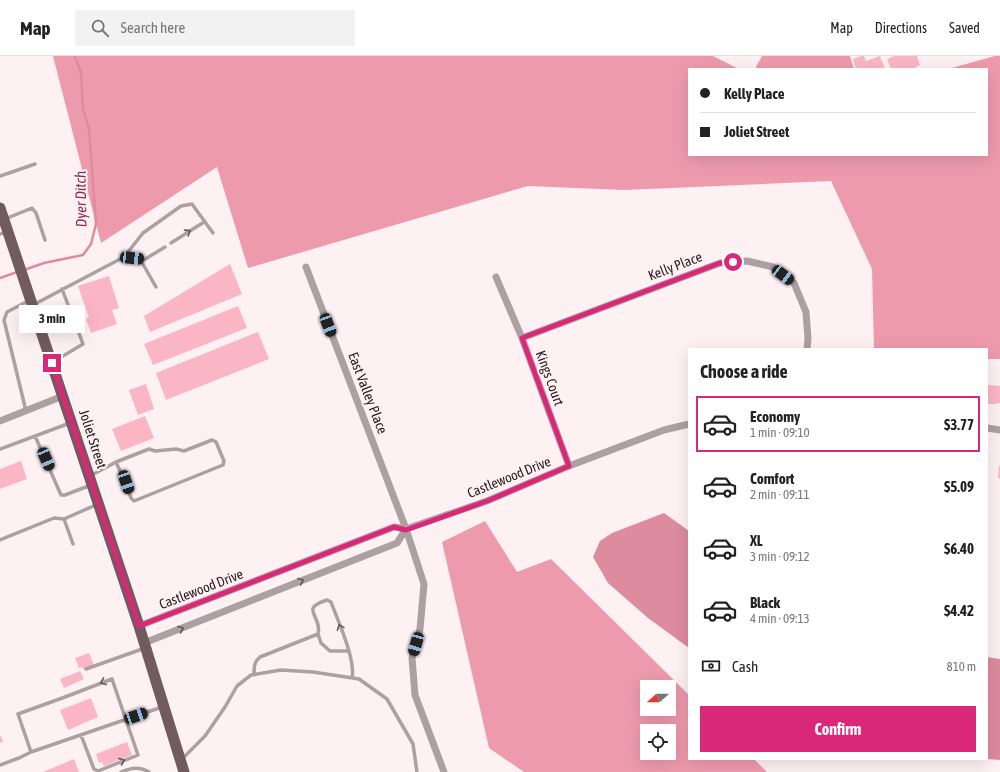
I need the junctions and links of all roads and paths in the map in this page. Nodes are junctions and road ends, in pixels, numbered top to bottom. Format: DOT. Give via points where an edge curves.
graph roads {
  1 [pos="35,164"];
  2 [pos="0,176"];
  3 [pos="2,214"];
  4 [pos="204,222"];
  5 [pos="4,233"];
  6 [pos="213,234"];
  7 [pos="45,240"];
  8 [pos="171,243"];
  9 [pos="165,246"];
  10 [pos="124,257"];
  11 [pos="142,261"];
  12 [pos="306,267"];
  13 [pos="496,277"];
  14 [pos="156,286"];
  15 [pos="62,289"];
  16 [pos="32,302"];
  17 [pos="522,338"];
  18 [pos="807,348"];
  19 [pos="52,363"];
  20 [pos="63,396"];
  21 [pos="26,411"];
  22 [pos="0,421"];
  23 [pos="72,423"];
  24 [pos="688,424"];
  25 [pos="988,428"];
  26 [pos="1000,430"];
  27 [pos="36,436"];
  28 [pos="0,449"];
  29 [pos="116,462"];
  30 [pos="569,466"];
  31 [pos="91,481"];
  32 [pos="99,504"];
  33 [pos="64,519"];
  34 [pos="406,530"];
  35 [pos="0,540"];
  36 [pos="73,544"];
  37 [pos="139,626"];
  38 [pos="318,634"];
  39 [pos="145,646"];
  40 [pos="349,651"];
  41 [pos="86,670"];
  42 [pos="254,675"];
  43 [pos="352,678"];
  44 [pos="163,706"];
  45 [pos="127,719"];
  46 [pos="81,735"];
  47 [pos="31,752"];
  48 [pos="180,761"];
  49 [pos="0,765"];
  50 [pos="121,772"];
  51 [pos="149,772"];
  52 [pos="184,772"];
  53 [pos="417,772"];
  54 [pos="444,772"];
  1 -- 2 [label="lane"];
  3 -- 5 [label="main road, Joliet Street"];
  3 -- 7 [label="lane" via="32,208"];
  4 -- 6 [label="lane"];
  8 -- 4 [label="lane, one-way"];
  4 -- 10 [label="lane" via="192,204 181,206 143,233"];
  5 -- 16 [label="main road, Joliet Street" via="19,264"];
  9 -- 11 [label="lane"];
  10 -- 11 [label="lane"];
  10 -- 15 [label="lane"];
  11 -- 14 [label="lane"];
  12 -- 34 [label="street, East Valley Place"];
  13 -- 17 [label="street, Kings Court"];
  15 -- 16 [label="lane"];
  15 -- 19 [label="lane" via="83,344"];
  16 -- 19 [label="main road, Joliet Street"];
  16 -- 21 [label="lane" via="7,312 4,320"];
  17 -- 18 [label="street, Kelly Place" via="720,263 747,260 773,268 794,283 806,312"];
  17 -- 30 [label="street, Kings Court"];
  19 -- 20 [label="main road, Joliet Street"];
  20 -- 21 [label="street"];
  20 -- 23 [label="main road, Joliet Street"];
  21 -- 22 [label="street"];
  23 -- 27 [label="lane"];
  23 -- 31 [label="main road, Joliet Street"];
  24 -- 30 [label="street, Castlewood Drive" via="664,430"];
  25 -- 26 [label="street"];
  27 -- 28 [label="lane"];
  27 -- 31 [label="lane" via="61,495"];
  29 -- 29 [label="lane" via="134,501 223,465 224,462 216,442 212,440 184,451 149,449"];
  29 -- 31 [label="lane"];
  30 -- 34 [label="street, Castlewood Drive" via="487,501"];
  31 -- 32 [label="main road, Joliet Street"];
  32 -- 33 [label="lane"];
  32 -- 37 [label="main road, Joliet Street"];
  33 -- 35 [label="lane" via="54,518"];
  33 -- 36 [label="lane"];
  34 -- 37 [label="street, Castlewood Drive" via="394,527"];
  39 -- 34 [label="street, Castlewood Drive, one-way" via="397,543"];
  34 -- 54 [label="street, East Valley Place" via="424,584 420,629 412,658 415,695"];
  37 -- 39 [label="main road, Joliet Street"];
  38 -- 40 [label="lane" via="325,648 330,651"];
  40 -- 38 [label="lane, one-way" via="331,602 327,600 312,609 319,629"];
  38 -- 42 [label="lane" via="260,657 254,666"];
  39 -- 41 [label="lane"];
  39 -- 44 [label="main road, Joliet Street"];
  40 -- 43 [label="lane" via="354,670"];
  42 -- 43 [label="lane" via="281,670"];
  42 -- 48 [label="lane" via="237,686 205,736"];
  43 -- 53 [label="lane" via="359,679 387,699 413,744"];
  44 -- 45 [label="lane"];
  44 -- 48 [label="main road, Joliet Street"];
  45 -- 46 [label="lane"];
  46 -- 45 [label="lane, one-way" via="94,769 98,771 138,754"];
  45 -- 47 [label="lane, one-way" via="112,679 18,714"];
  46 -- 47 [label="lane"];
  47 -- 49 [label="lane"];
  48 -- 52 [label="main road, Joliet Street"];
  50 -- 51 [label="lane" via="137,768"];
}
